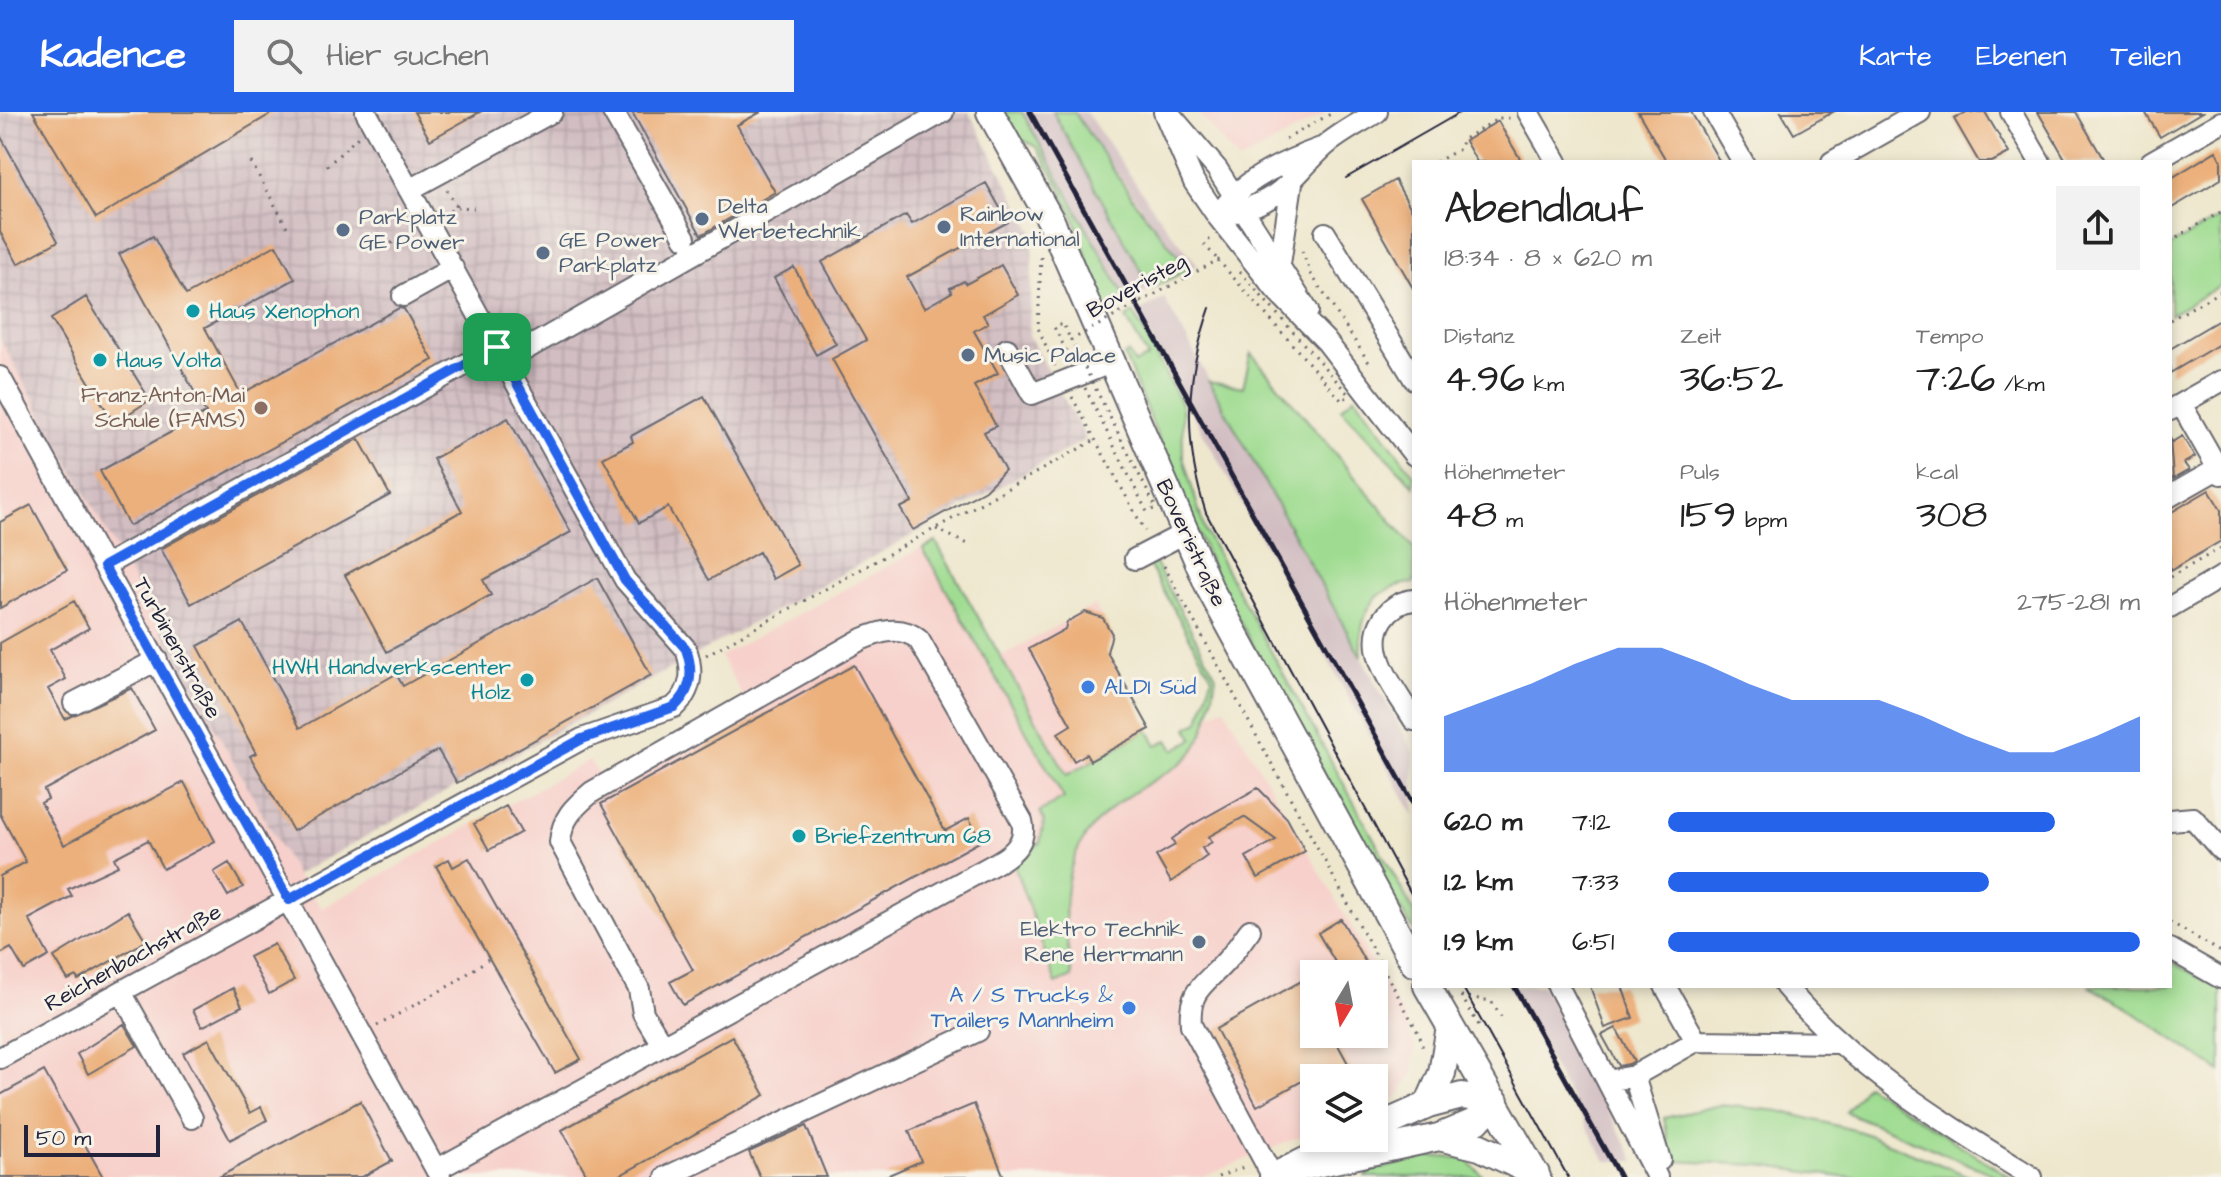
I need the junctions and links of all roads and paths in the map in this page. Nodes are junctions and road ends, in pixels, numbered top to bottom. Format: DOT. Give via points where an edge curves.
graph roads {
  1 [pos="552,112"];
  2 [pos="613,112"];
  3 [pos="943,112"];
  4 [pos="990,112"];
  5 [pos="1166,112"];
  6 [pos="1334,112"];
  7 [pos="1377,112"];
  8 [pos="1714,112"];
  9 [pos="1920,112"];
  10 [pos="2011,112"];
  11 [pos="1525,114"];
  12 [pos="369,118"];
  13 [pos="2214,120"];
  14 [pos="1281,142"];
  15 [pos="1325,146"];
  16 [pos="1440,160"];
  17 [pos="1556,160"];
  18 [pos="1742,160"];
  19 [pos="1840,160"];
  20 [pos="2039,160"];
  21 [pos="2154,160"];
  22 [pos="251,162"];
  23 [pos="327,166"];
  24 [pos="1292,183"];
  25 [pos="409,190"];
  26 [pos="1238,203"];
  27 [pos="2221,212"];
  28 [pos="1218,217"];
  29 [pos="287,227"];
  30 [pos="1325,233"];
  31 [pos="685,238"];
  32 [pos="1301,240"];
  33 [pos="2172,240"];
  34 [pos="1213,241"];
  35 [pos="1041,251"];
  36 [pos="1218,260"];
  37 [pos="1280,264"];
  38 [pos="453,268"];
  39 [pos="1240,272"];
  40 [pos="2221,291"];
  41 [pos="403,296"];
  42 [pos="1335,310"];
  43 [pos="2172,319"];
  44 [pos="1071,340"];
  45 [pos="1326,341"];
  46 [pos="1007,349"];
  47 [pos="501,354"];
  48 [pos="1070,357"];
  49 [pos="1113,362"];
  50 [pos="1412,376"];
  51 [pos="0,377"];
  52 [pos="1063,381"];
  53 [pos="2221,381"];
  54 [pos="1085,388"];
  55 [pos="2175,407"];
  56 [pos="1095,440"];
  57 [pos="1412,452"];
  58 [pos="2220,470"];
  59 [pos="2172,495"];
  60 [pos="936,529"];
  61 [pos="1185,533"];
  62 [pos="968,544"];
  63 [pos="2221,548"];
  64 [pos="1155,550"];
  65 [pos="1135,559"];
  66 [pos="104,566"];
  67 [pos="2172,576"];
  68 [pos="2221,577"];
  69 [pos="1412,601"];
  70 [pos="2172,606"];
  71 [pos="157,660"];
  72 [pos="691,663"];
  73 [pos="74,703"];
  74 [pos="1412,716"];
  75 [pos="2172,820"];
  76 [pos="2221,850"];
  77 [pos="289,900"];
  78 [pos="2172,923"];
  79 [pos="1250,930"];
  80 [pos="2172,950"];
  81 [pos="2221,952"];
  82 [pos="488,959"];
  83 [pos="1412,959"];
  84 [pos="2221,978"];
  85 [pos="1428,988"];
  86 [pos="1666,988"];
  87 [pos="1787,988"];
  88 [pos="1565,991"];
  89 [pos="121,992"];
  90 [pos="1501,1017"];
  91 [pos="1480,1027"];
  92 [pos="1440,1029"];
  93 [pos="978,1031"];
  94 [pos="364,1034"];
  95 [pos="1420,1036"];
  96 [pos="1696,1041"];
  97 [pos="1838,1043"];
  98 [pos="662,1044"];
  99 [pos="0,1058"];
  100 [pos="1422,1059"];
  101 [pos="1634,1076"];
  102 [pos="1608,1081"];
  103 [pos="1495,1101"];
  104 [pos="1428,1105"];
  105 [pos="192,1118"];
  106 [pos="1388,1123"];
  107 [pos="1439,1137"];
  108 [pos="1324,1152"];
  109 [pos="438,1174"];
  110 [pos="1280,1174"];
  111 [pos="1536,1176"];
  112 [pos="666,1177"];
  113 [pos="1657,1177"];
  114 [pos="1670,1177"];
  115 [pos="2032,1177"];
  1 -- 25 [label="street"];
  2 -- 31 [label="street"];
  3 -- 47 [label="street"];
  4 -- 49 [label="main road, Boveristraße" via="1051,221"];
  5 -- 26 [label="street" via="1217,169"];
  5 -- 28 [label="street" via="1194,182"];
  6 -- 14 [label="path"];
  7 -- 15 [label="street"];
  8 -- 18 [label="street"];
  9 -- 19 [label="street"];
  10 -- 20 [label="street"];
  11 -- 16 [label="path" via="1499,118"];
  11 -- 17 [label="street"];
  12 -- 23 [label="path"];
  12 -- 25 [label="street"];
  13 -- 21 [label="street"];
  15 -- 24 [label="street"];
  15 -- 26 [label="street" via="1290,160"];
  22 -- 29 [label="path"];
  24 -- 26 [label="street" via="1260,205"];
  24 -- 37 [label="street"];
  25 -- 38 [label="street"];
  26 -- 28 [label="street"];
  26 -- 37 [label="street"];
  27 -- 33 [label="path"];
  28 -- 45 [label="street" via="1276,290"];
  30 -- 50 [label="street"];
  32 -- 42 [label="path" via="1311,274"];
  34 -- 36 [label="path" via="1204,244"];
  35 -- 52 [label="path" via="1038,328"];
  36 -- 39 [label="path, bridge" via="1342,401 1349,395"];
  36 -- 44 [label="path, Boveristeg, bridge"];
  37 -- 45 [label="street"];
  38 -- 41 [label="street"];
  38 -- 47 [label="street"];
  40 -- 43 [label="path"];
  44 -- 48 [label="path" via="1062,323 1054,327"];
  44 -- 54 [label="path, bridge" via="1156,508 1147,512"];
  45 -- 57 [label="street"];
  46 -- 52 [label="street" via="1032,394"];
  47 -- 66 [label="street"];
  47 -- 72 [label="street" via="625,580 686,649"];
  49 -- 52 [label="street"];
  49 -- 61 [label="main road, Boveristraße"];
  51 -- 66 [label="street, Turbinenstraße"];
  52 -- 56 [label="path"];
  53 -- 55 [label="street"];
  55 -- 58 [label="street"];
  56 -- 60 [label="path"];
  56 -- 64 [label="path"];
  58 -- 59 [label="street"];
  60 -- 62 [label="path"];
  60 -- 72 [label="path"];
  61 -- 64 [label="street"];
  61 -- 83 [label="main road, Boveristraße" via="1210,589"];
  63 -- 67 [label="path"];
  64 -- 65 [label="street"];
  64 -- 95 [label="path"];
  66 -- 71 [label="street, Turbinenstraße"];
  68 -- 70 [label="street"];
  69 -- 74 [label="street" via="1388,612 1378,627 1376,649"];
  71 -- 73 [label="street"];
  71 -- 77 [label="street, Turbinenstraße"];
  72 -- 77 [label="street" via="691,683 674,707 582,739"];
  75 -- 76 [label="street" via="2193,818"];
  77 -- 89 [label="street, Reichenbachstraße"];
  77 -- 94 [label="street, Turbinenstraße"];
  78 -- 81 [label="path"];
  79 -- 110 [label="street" via="1199,987 1189,1007 1191,1025"];
  80 -- 84 [label="street"];
  82 -- 94 [label="path"];
  85 -- 92 [label="main road"];
  86 -- 96 [label="street"];
  87 -- 97 [label="street"];
  88 -- 102 [label="street"];
  89 -- 99 [label="street, Reichenbachstraße"];
  89 -- 105 [label="street"];
  90 -- 91 [label="path" via="1491,1001 1461,996"];
  92 -- 95 [label="path"];
  92 -- 103 [label="main road"];
  92 -- 104 [label="main road" via="1442,1073"];
  93 -- 112 [label="street"];
  94 -- 109 [label="street, Turbinenstraße"];
  95 -- 100 [label="path"];
  96 -- 97 [label="street"];
  96 -- 101 [label="street"];
  97 -- 115 [label="street" via="1925,1111"];
  98 -- 98 [label="street" via="974,876 1020,844 1022,821 911,634 883,632 860,640 592,792 561,826 560,842 639,989 643,1013"];
  98 -- 109 [label="street"];
  101 -- 102 [label="street"];
  101 -- 114 [label="street" via="1655,1151"];
  102 -- 113 [label="street"];
  103 -- 104 [label="main road" via="1462,1096"];
  103 -- 107 [label="main road" via="1477,1121"];
  103 -- 111 [label="main road"];
  104 -- 106 [label="main road"];
  107 -- 110 [label="main road"];
  107 -- 111 [label="main road" via="1480,1147"];
  108 -- 110 [label="main road"];
}
